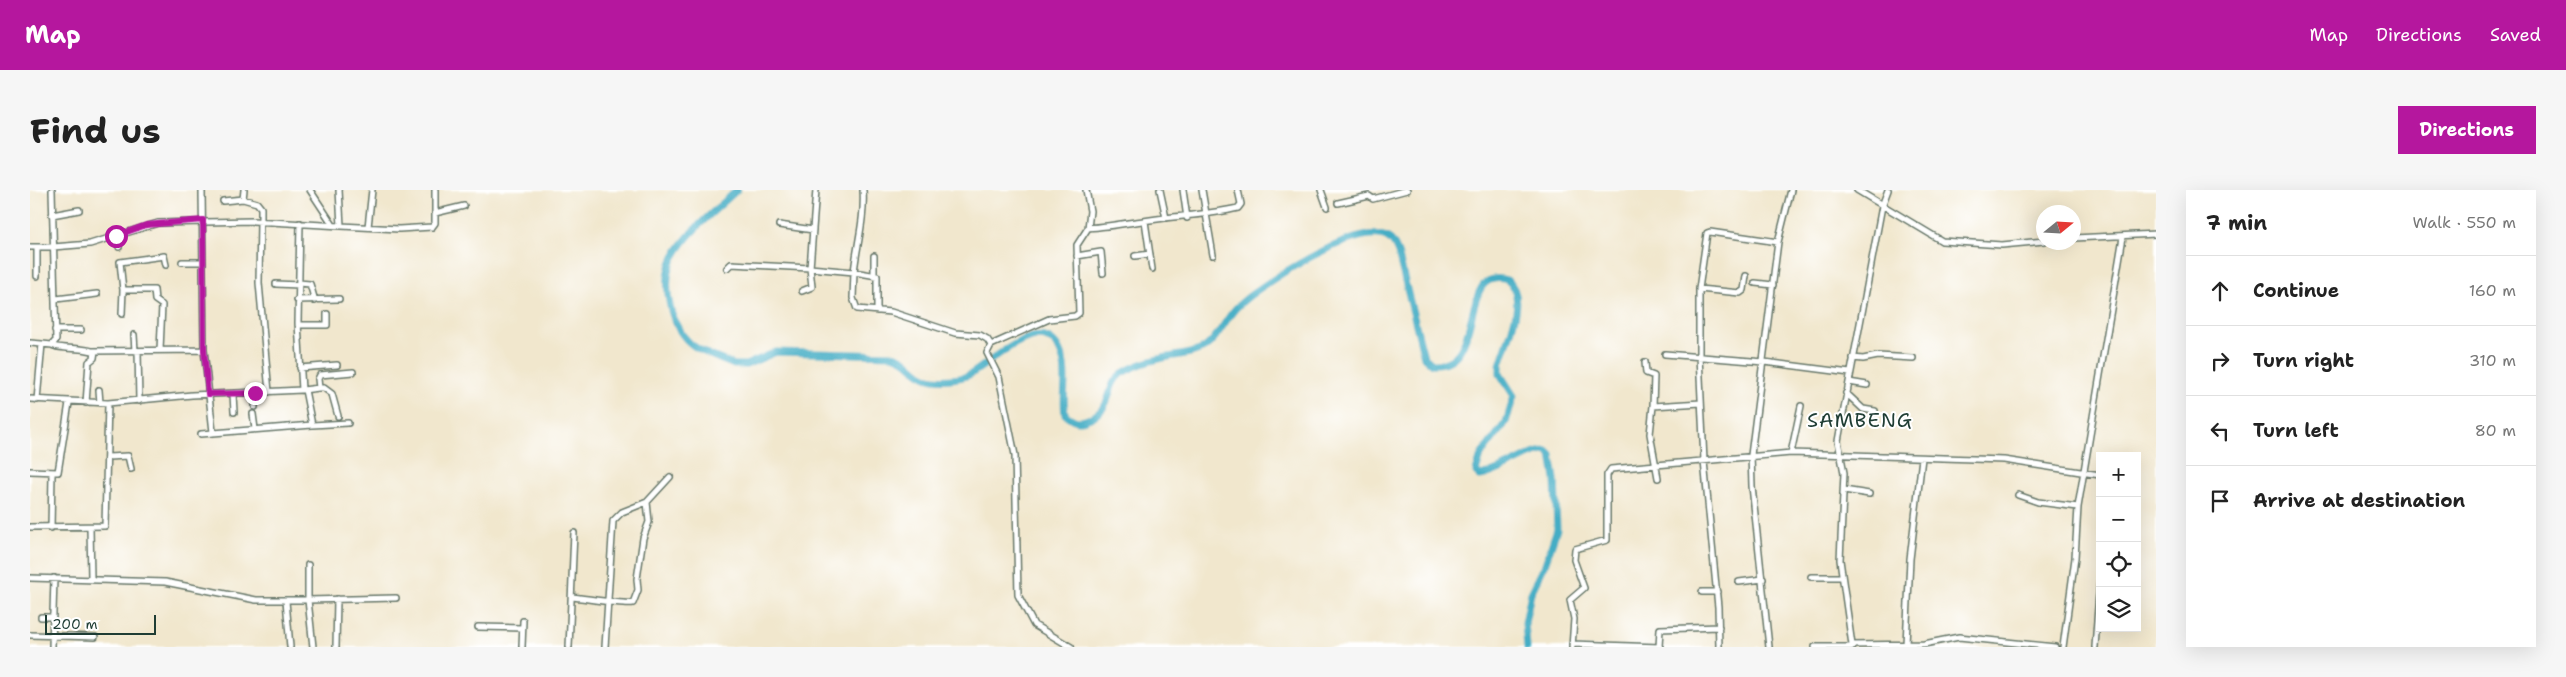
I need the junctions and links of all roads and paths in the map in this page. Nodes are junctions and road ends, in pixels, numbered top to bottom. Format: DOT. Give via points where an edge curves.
graph roads {
  1 [pos="52,190"];
  2 [pos="202,190"];
  3 [pos="244,190"];
  4 [pos="310,190"];
  5 [pos="339,190"];
  6 [pos="372,190"];
  7 [pos="435,190"];
  8 [pos="816,190"];
  9 [pos="862,190"];
  10 [pos="1086,190"];
  11 [pos="1160,190"];
  12 [pos="1183,190"];
  13 [pos="1202,190"];
  14 [pos="1238,190"];
  15 [pos="1321,190"];
  16 [pos="1368,190"];
  17 [pos="1407,190"];
  18 [pos="1791,190"];
  19 [pos="1856,190"];
  20 [pos="1888,190"];
  21 [pos="1369,196"];
  22 [pos="243,199"];
  23 [pos="223,201"];
  24 [pos="1338,203"];
  25 [pos="464,206"];
  26 [pos="1882,206"];
  27 [pos="1328,207"];
  28 [pos="79,210"];
  29 [pos="435,213"];
  30 [pos="52,215"];
  31 [pos="1207,215"];
  32 [pos="1166,218"];
  33 [pos="1187,218"];
  34 [pos="203,220"];
  35 [pos="260,221"];
  36 [pos="1145,221"];
  37 [pos="300,223"];
  38 [pos="333,225"];
  39 [pos="780,225"];
  40 [pos="340,226"];
  41 [pos="368,227"];
  42 [pos="1088,228"];
  43 [pos="813,230"];
  44 [pos="2156,234"];
  45 [pos="116,236"];
  46 [pos="2123,237"];
  47 [pos="2081,238"];
  48 [pos="1778,242"];
  49 [pos="2036,242"];
  50 [pos="37,246"];
  51 [pos="119,246"];
  52 [pos="30,247"];
  53 [pos="53,248"];
  54 [pos="1150,254"];
  55 [pos="1213,255"];
  56 [pos="874,256"];
  57 [pos="1077,256"];
  58 [pos="1134,256"];
  59 [pos="182,262"];
  60 [pos="204,262"];
  61 [pos="166,265"];
  62 [pos="726,268"];
  63 [pos="810,268"];
  64 [pos="1152,270"];
  65 [pos="854,272"];
  66 [pos="1103,272"];
  67 [pos="874,274"];
  68 [pos="37,276"];
  69 [pos="1746,276"];
  70 [pos="1755,283"];
  71 [pos="276,284"];
  72 [pos="299,284"];
  73 [pos="1773,285"];
  74 [pos="1699,289"];
  75 [pos="123,290"];
  76 [pos="802,291"];
  77 [pos="97,294"];
  78 [pos="56,298"];
  79 [pos="338,299"];
  80 [pos="298,300"];
  81 [pos="315,301"];
  82 [pos="877,311"];
  83 [pos="122,314"];
  84 [pos="327,314"];
  85 [pos="298,325"];
  86 [pos="55,330"];
  87 [pos="81,330"];
  88 [pos="134,335"];
  89 [pos="30,343"];
  90 [pos="42,344"];
  91 [pos="52,345"];
  92 [pos="991,345"];
  93 [pos="95,350"];
  94 [pos="160,350"];
  95 [pos="204,350"];
  96 [pos="136,351"];
  97 [pos="1665,354"];
  98 [pos="1699,356"];
  99 [pos="1853,358"];
  100 [pos="1913,358"];
  101 [pos="1645,362"];
  102 [pos="1764,362"];
  103 [pos="337,365"];
  104 [pos="300,368"];
  105 [pos="353,372"];
  106 [pos="1850,373"];
  107 [pos="1848,382"];
  108 [pos="1866,386"];
  109 [pos="319,388"];
  110 [pos="99,390"];
  111 [pos="304,390"];
  112 [pos="269,392"];
  113 [pos="255,393"];
  114 [pos="1846,393"];
  115 [pos="208,394"];
  116 [pos="233,394"];
  117 [pos="30,399"];
  118 [pos="38,400"];
  119 [pos="139,401"];
  120 [pos="69,402"];
  121 [pos="86,403"];
  122 [pos="100,403"];
  123 [pos="108,403"];
  124 [pos="1701,403"];
  125 [pos="1653,406"];
  126 [pos="1801,406"];
  127 [pos="255,407"];
  128 [pos="1876,411"];
  129 [pos="234,412"];
  130 [pos="254,414"];
  131 [pos="338,416"];
  132 [pos="348,424"];
  133 [pos="312,425"];
  134 [pos="255,429"];
  135 [pos="213,432"];
  136 [pos="201,434"];
  137 [pos="1791,453"];
  138 [pos="1751,455"];
  139 [pos="1839,456"];
  140 [pos="108,457"];
  141 [pos="1922,458"];
  142 [pos="1704,461"];
  143 [pos="1657,465"];
  144 [pos="131,469"];
  145 [pos="30,471"];
  146 [pos="2083,473"];
  147 [pos="52,474"];
  148 [pos="2096,475"];
  149 [pos="670,477"];
  150 [pos="1658,478"];
  151 [pos="1844,490"];
  152 [pos="1869,494"];
  153 [pos="2018,495"];
  154 [pos="646,502"];
  155 [pos="2078,508"];
  156 [pos="30,527"];
  157 [pos="51,528"];
  158 [pos="90,528"];
  159 [pos="574,533"];
  160 [pos="308,565"];
  161 [pos="1811,577"];
  162 [pos="1842,577"];
  163 [pos="30,578"];
  164 [pos="54,578"];
  165 [pos="91,578"];
  166 [pos="1763,579"];
  167 [pos="1739,582"];
  168 [pos="2099,587"];
  169 [pos="1702,592"];
  170 [pos="1717,592"];
  171 [pos="572,597"];
  172 [pos="396,598"];
  173 [pos="337,599"];
  174 [pos="308,600"];
  175 [pos="607,600"];
  176 [pos="286,601"];
  177 [pos="41,617"];
  178 [pos="52,617"];
  179 [pos="478,627"];
  180 [pos="1719,627"];
  181 [pos="30,635"];
  182 [pos="52,635"];
  183 [pos="95,637"];
  184 [pos="1906,644"];
  185 [pos="1880,645"];
  186 [pos="1572,646"];
  187 [pos="1852,646"];
  188 [pos="52,647"];
  189 [pos="290,647"];
  190 [pos="312,647"];
  191 [pos="336,647"];
  192 [pos="522,647"];
  193 [pos="569,647"];
  194 [pos="604,647"];
  195 [pos="1071,647"];
  196 [pos="1659,647"];
  197 [pos="1719,647"];
  198 [pos="1769,647"];
  199 [pos="1815,647"];
  200 [pos="1829,647"];
  201 [pos="2055,647"];
  202 [pos="2063,647"];
  203 [pos="2095,647"];
  1 -- 30 [label="street"];
  2 -- 34 [label="street"];
  3 -- 22 [label="street"];
  4 -- 38 [label="street"];
  5 -- 40 [label="street"];
  6 -- 41 [label="street"];
  7 -- 29 [label="street"];
  8 -- 43 [label="street"];
  9 -- 65 [label="street" via="864,218 857,239"];
  10 -- 42 [label="street" via="1090,211"];
  11 -- 32 [label="street"];
  12 -- 33 [label="street"];
  13 -- 31 [label="street"];
  14 -- 31 [label="street" via="1239,207"];
  15 -- 27 [label="street"];
  16 -- 21 [label="street"];
  17 -- 21 [label="street" via="1373,199"];
  18 -- 48 [label="street"];
  19 -- 26 [label="street"];
  20 -- 26 [label="street"];
  21 -- 24 [label="street"];
  22 -- 23 [label="street"];
  22 -- 35 [label="street" via="260,205"];
  25 -- 29 [label="street"];
  26 -- 49 [label="street" via="1942,241 2002,245"];
  26 -- 99 [label="street"];
  28 -- 30 [label="street"];
  29 -- 41 [label="street" via="434,226 430,228"];
  30 -- 53 [label="street"];
  31 -- 33 [label="street"];
  31 -- 55 [label="street"];
  32 -- 33 [label="street"];
  32 -- 36 [label="street"];
  34 -- 35 [label="street"];
  34 -- 45 [label="street" via="146,225"];
  34 -- 60 [label="street"];
  35 -- 37 [label="street"];
  35 -- 112 [label="street" via="259,283"];
  36 -- 42 [label="street"];
  36 -- 54 [label="street"];
  37 -- 38 [label="street"];
  37 -- 72 [label="street"];
  38 -- 40 [label="street"];
  39 -- 43 [label="street"];
  40 -- 41 [label="street"];
  42 -- 57 [label="street" via="1079,240"];
  43 -- 63 [label="street"];
  44 -- 46 [label="street"];
  45 -- 51 [label="street"];
  45 -- 53 [label="street" via="90,244"];
  46 -- 47 [label="street"];
  46 -- 146 [label="street"];
  48 -- 73 [label="street"];
  48 -- 74 [label="street" via="1708,233"];
  50 -- 52 [label="street"];
  50 -- 53 [label="street"];
  50 -- 68 [label="street"];
  53 -- 78 [label="street"];
  54 -- 58 [label="street"];
  54 -- 64 [label="street"];
  56 -- 67 [label="street"];
  57 -- 66 [label="street" via="1101,252"];
  57 -- 92 [label="street" via="1078,315 1044,321"];
  59 -- 60 [label="street"];
  60 -- 95 [label="street"];
  61 -- 75 [label="street" via="164,256 122,261"];
  62 -- 63 [label="street" via="733,264"];
  63 -- 65 [label="street"];
  63 -- 76 [label="street" via="812,287"];
  65 -- 67 [label="street"];
  65 -- 82 [label="street" via="855,307"];
  67 -- 82 [label="street" via="878,288"];
  69 -- 74 [label="street" via="1744,290 1740,293"];
  70 -- 73 [label="street"];
  71 -- 72 [label="street"];
  72 -- 80 [label="street"];
  72 -- 81 [label="street" via="310,284"];
  73 -- 102 [label="street"];
  74 -- 98 [label="street"];
  75 -- 83 [label="street"];
  75 -- 94 [label="street" via="154,290 154,300 162,305"];
  77 -- 78 [label="street"];
  78 -- 86 [label="street"];
  79 -- 81 [label="street"];
  80 -- 81 [label="street"];
  80 -- 85 [label="street"];
  82 -- 92 [label="street" via="895,313 955,333 980,335"];
  84 -- 85 [label="street" via="326,326"];
  85 -- 104 [label="street"];
  86 -- 87 [label="street"];
  86 -- 91 [label="street" via="56,340"];
  88 -- 96 [label="street"];
  89 -- 90 [label="street"];
  90 -- 91 [label="street"];
  90 -- 118 [label="street"];
  91 -- 93 [label="street"];
  92 -- 195 [label="street" via="988,354 996,369 1015,455 1018,595 1034,625"];
  93 -- 96 [label="street"];
  93 -- 121 [label="street" via="94,358 89,362"];
  94 -- 95 [label="street"];
  94 -- 96 [label="street"];
  95 -- 115 [label="street"];
  96 -- 119 [label="street"];
  97 -- 98 [label="street"];
  98 -- 102 [label="street"];
  98 -- 124 [label="street"];
  99 -- 100 [label="street"];
  99 -- 106 [label="street"];
  101 -- 125 [label="street" via="1646,373 1654,376"];
  102 -- 106 [label="street"];
  102 -- 138 [label="street"];
  103 -- 104 [label="street"];
  104 -- 111 [label="street"];
  105 -- 109 [label="street" via="320,375"];
  106 -- 107 [label="street"];
  107 -- 108 [label="street"];
  107 -- 114 [label="street"];
  109 -- 111 [label="street"];
  109 -- 131 [label="street" via="332,394"];
  110 -- 122 [label="street"];
  111 -- 112 [label="street"];
  111 -- 133 [label="street"];
  112 -- 113 [label="street"];
  113 -- 116 [label="street"];
  113 -- 127 [label="street"];
  114 -- 128 [label="street" via="1863,409"];
  114 -- 139 [label="street" via="1838,434"];
  115 -- 116 [label="street"];
  115 -- 119 [label="street"];
  115 -- 135 [label="street"];
  116 -- 129 [label="street"];
  117 -- 118 [label="street"];
  118 -- 120 [label="street"];
  119 -- 123 [label="street"];
  120 -- 121 [label="street"];
  120 -- 147 [label="street" via="59,470"];
  121 -- 122 [label="street"];
  122 -- 123 [label="street"];
  123 -- 140 [label="street"];
  124 -- 125 [label="street"];
  124 -- 142 [label="street"];
  125 -- 143 [label="street" via="1650,434"];
  126 -- 137 [label="street"];
  130 -- 134 [label="street"];
  132 -- 133 [label="street"];
  133 -- 134 [label="street"];
  134 -- 135 [label="street"];
  135 -- 136 [label="street"];
  137 -- 138 [label="street"];
  137 -- 139 [label="street"];
  138 -- 142 [label="street"];
  138 -- 166 [label="street"];
  139 -- 141 [label="street"];
  139 -- 151 [label="street"];
  140 -- 144 [label="street" via="128,456"];
  140 -- 158 [label="street" via="105,526"];
  141 -- 146 [label="street" via="2004,460"];
  141 -- 184 [label="street" via="1910,560"];
  142 -- 143 [label="street"];
  142 -- 170 [label="street"];
  143 -- 150 [label="street"];
  143 -- 186 [label="street" via="1609,471 1607,540 1575,549 1574,560 1584,588 1570,600 1574,619"];
  145 -- 147 [label="street"];
  146 -- 148 [label="street"];
  146 -- 155 [label="street"];
  147 -- 157 [label="street"];
  149 -- 154 [label="street"];
  151 -- 152 [label="street"];
  151 -- 162 [label="street" via="1840,548"];
  153 -- 155 [label="street" via="2038,502"];
  154 -- 175 [label="street" via="631,507 614,519"];
  154 -- 175 [label="street" via="649,522 643,538 636,599 626,604"];
  155 -- 202 [label="street"];
  156 -- 157 [label="street"];
  157 -- 158 [label="street"];
  158 -- 165 [label="street"];
  159 -- 171 [label="street"];
  160 -- 174 [label="street"];
  161 -- 162 [label="street"];
  162 -- 187 [label="street"];
  163 -- 164 [label="street"];
  164 -- 165 [label="street"];
  164 -- 178 [label="street"];
  165 -- 176 [label="street" via="176,583 256,600"];
  166 -- 167 [label="street"];
  166 -- 198 [label="street"];
  168 -- 203 [label="street"];
  169 -- 170 [label="street"];
  170 -- 180 [label="street"];
  171 -- 175 [label="street"];
  171 -- 193 [label="street"];
  172 -- 173 [label="street"];
  173 -- 174 [label="street"];
  173 -- 191 [label="street"];
  174 -- 176 [label="street"];
  174 -- 190 [label="street"];
  175 -- 194 [label="street"];
  176 -- 189 [label="street"];
  177 -- 178 [label="street"];
  178 -- 182 [label="street"];
  179 -- 192 [label="street" via="523,624"];
  180 -- 196 [label="street" via="1660,629"];
  180 -- 197 [label="street"];
  181 -- 182 [label="street"];
  182 -- 183 [label="street"];
  182 -- 188 [label="street"];
  184 -- 185 [label="street"];
  184 -- 201 [label="street" via="1959,637"];
  185 -- 187 [label="street"];
  186 -- 196 [label="street"];
  187 -- 200 [label="street"];
  199 -- 200 [label="street"];
}
